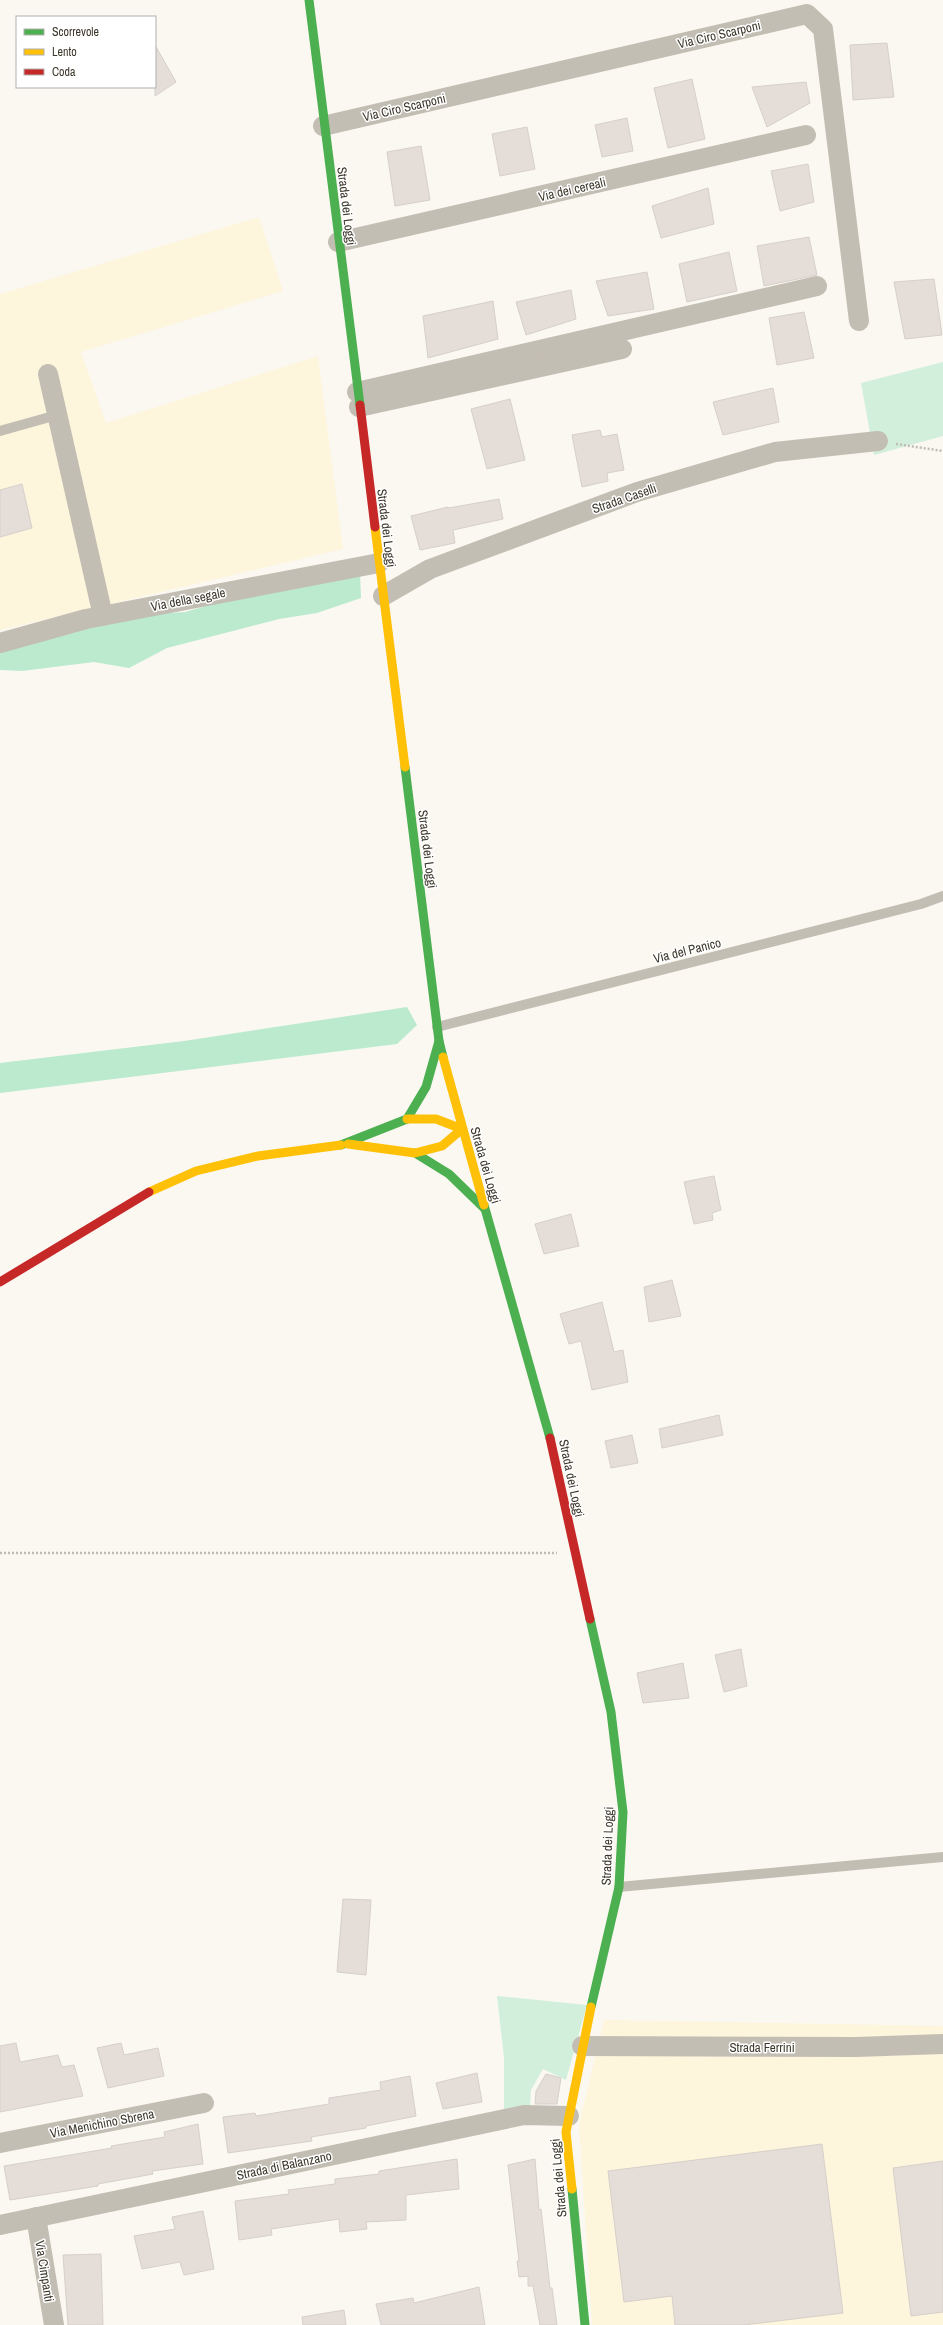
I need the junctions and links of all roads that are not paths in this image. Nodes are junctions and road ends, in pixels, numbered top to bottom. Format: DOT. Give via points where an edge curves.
graph roads {
  1 [pos="309,0"];
  2 [pos="323,126"];
  3 [pos="806,135"];
  4 [pos="338,242"];
  5 [pos="818,286"];
  6 [pos="859,321"];
  7 [pos="622,349"];
  8 [pos="48,374"];
  9 [pos="358,399"];
  10 [pos="57,416"];
  11 [pos="0,431"];
  12 [pos="878,441"];
  13 [pos="379,563"];
  14 [pos="383,596"];
  15 [pos="103,616"];
  16 [pos="0,643"];
  17 [pos="943,896"];
  18 [pos="437,1027"];
  19 [pos="439,1041"];
  20 [pos="407,1119"];
  21 [pos="462,1129"];
  22 [pos="347,1144"];
  23 [pos="415,1153"];
  24 [pos="485,1209"];
  25 [pos="0,1282"];
  26 [pos="943,1858"];
  27 [pos="619,1887"];
  28 [pos="943,2044"];
  29 [pos="582,2046"];
  30 [pos="204,2103"];
  31 [pos="569,2116"];
  32 [pos="0,2144"];
  33 [pos="36,2217"];
  34 [pos="0,2225"];
  35 [pos="54,2325"];
  36 [pos="585,2325"];
  1 -- 2 [label="street, Strada dei Loggi"];
  2 -- 4 [label="street, Strada dei Loggi"];
  2 -- 6 [label="street, Via Ciro Scarponi" via="807,14 823,29"];
  3 -- 4 [label="street, Via dei cereali"];
  4 -- 9 [label="street, Strada dei Loggi"];
  5 -- 9 [label="street"];
  7 -- 9 [label="street"];
  8 -- 10 [label="street"];
  9 -- 13 [label="street, Strada dei Loggi"];
  10 -- 11 [label="lane"];
  10 -- 15 [label="street"];
  12 -- 14 [label="street, Strada Caselli" via="775,452 637,492 430,569"];
  13 -- 14 [label="street, Strada dei Loggi"];
  13 -- 15 [label="street, Via della segale"];
  14 -- 18 [label="street, Strada dei Loggi"];
  15 -- 16 [label="street, Via della segale"];
  17 -- 18 [label="lane, Via del Panico" via="913,906"];
  18 -- 19 [label="street, Strada dei Loggi"];
  19 -- 20 [label="street" via="426,1088"];
  19 -- 21 [label="street, Strada dei Loggi"];
  20 -- 21 [label="street" via="436,1119"];
  20 -- 22 [label="street"];
  21 -- 23 [label="street" via="442,1146"];
  21 -- 24 [label="street, Strada dei Loggi"];
  22 -- 23 [label="street"];
  22 -- 25 [label="street" via="258,1156 196,1171 138,1197"];
  23 -- 24 [label="street" via="449,1174"];
  24 -- 27 [label="street, Strada dei Loggi" via="546,1418 611,1712 623,1812"];
  26 -- 27 [label="lane"];
  27 -- 29 [label="street, Strada dei Loggi"];
  28 -- 29 [label="street, Strada Ferrini" via="856,2048"];
  29 -- 31 [label="street, Strada dei Loggi"];
  30 -- 32 [label="street, Via Menichino Sbrena"];
  31 -- 33 [label="street, Strada di Balanzano" via="524,2115"];
  31 -- 36 [label="street, Strada dei Loggi" via="566,2132"];
  33 -- 34 [label="street, Strada di Balanzano"];
  33 -- 35 [label="street, Via Cimpanti"];
}
